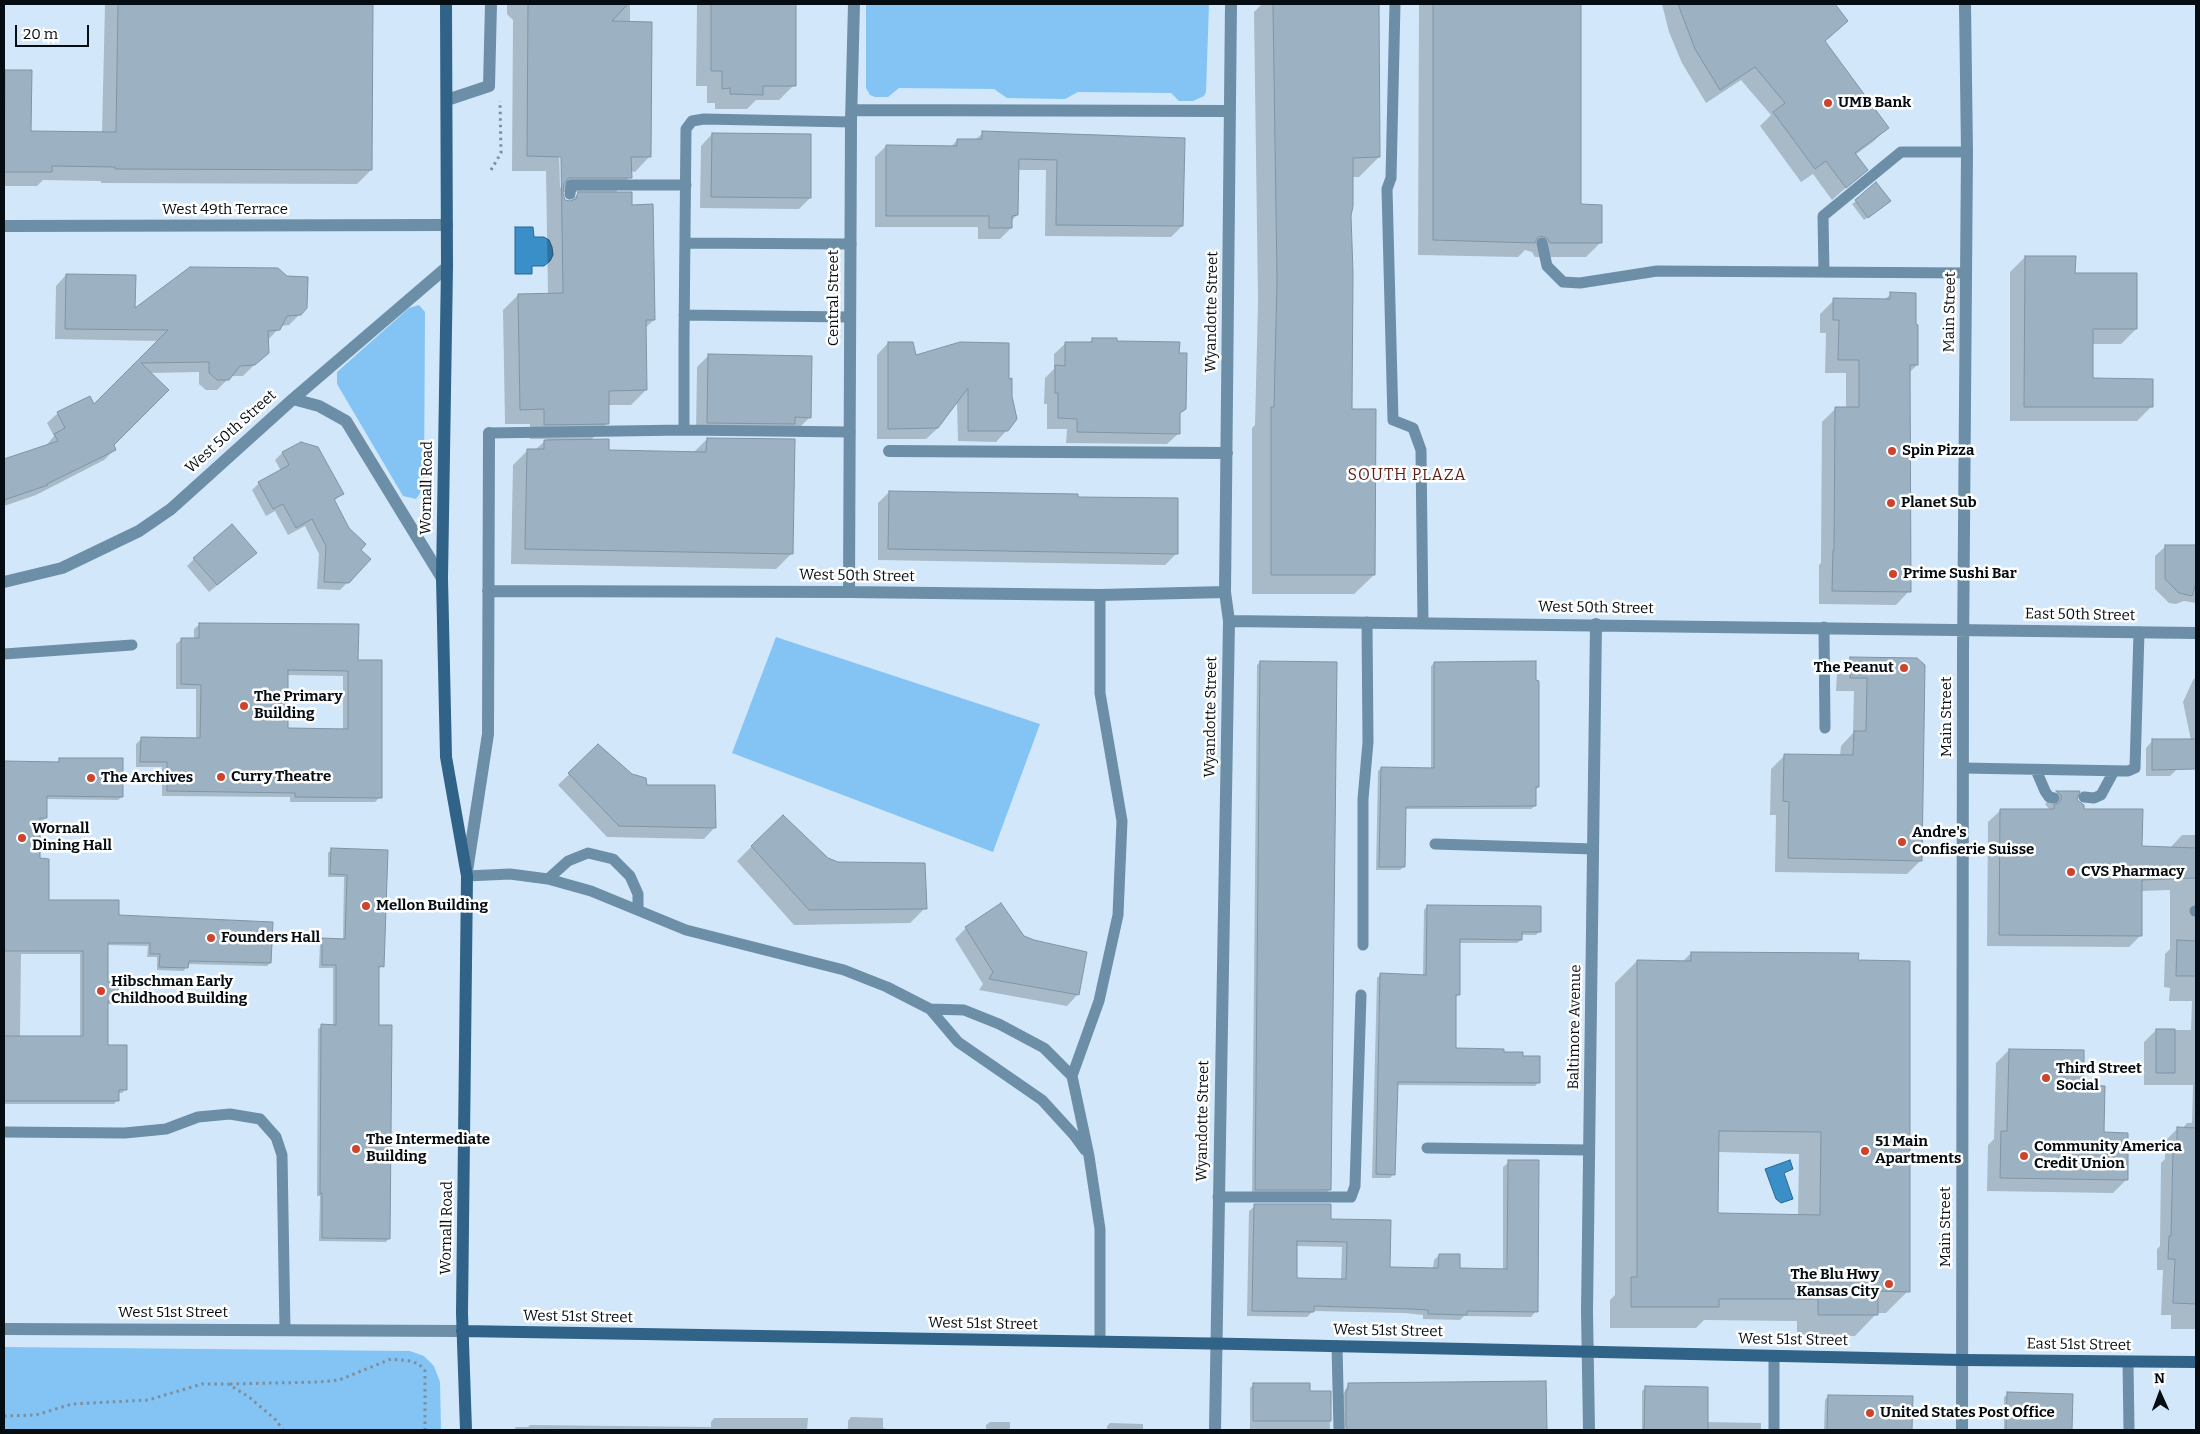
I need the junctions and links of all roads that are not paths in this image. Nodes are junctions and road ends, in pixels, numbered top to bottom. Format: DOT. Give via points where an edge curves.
graph roads {
  1 [pos="446,4"];
  2 [pos="491,4"];
  3 [pos="854,4"];
  4 [pos="1231,4"];
  5 [pos="1395,4"];
  6 [pos="1964,4"];
  7 [pos="447,100"];
  8 [pos="1230,111"];
  9 [pos="852,116"];
  10 [pos="1967,152"];
  11 [pos="686,185"];
  12 [pos="570,194"];
  13 [pos="447,225"];
  14 [pos="4,226"];
  15 [pos="1542,243"];
  16 [pos="685,244"];
  17 [pos="851,244"];
  18 [pos="447,267"];
  19 [pos="1824,272"];
  20 [pos="1966,273"];
  21 [pos="684,316"];
  22 [pos="850,317"];
  23 [pos="293,399"];
  24 [pos="684,430"];
  25 [pos="850,432"];
  26 [pos="489,433"];
  27 [pos="888,451"];
  28 [pos="1226,453"];
  29 [pos="442,578"];
  30 [pos="4,582"];
  31 [pos="488,591"];
  32 [pos="849,592"];
  33 [pos="1225,592"];
  34 [pos="1100,595"];
  35 [pos="1229,621"];
  36 [pos="1367,622"];
  37 [pos="1423,623"];
  38 [pos="1596,624"];
  39 [pos="1824,628"];
  40 [pos="1963,630"];
  41 [pos="2139,632"];
  42 [pos="2196,633"];
  43 [pos="132,645"];
  44 [pos="4,654"];
  45 [pos="1825,728"];
  46 [pos="1963,768"];
  47 [pos="2036,770"];
  48 [pos="2114,771"];
  49 [pos="2084,797"];
  50 [pos="2054,798"];
  51 [pos="1435,844"];
  52 [pos="1593,849"];
  53 [pos="467,876"];
  54 [pos="548,879"];
  55 [pos="638,910"];
  56 [pos="1363,945"];
  57 [pos="1361,996"];
  58 [pos="930,1009"];
  59 [pos="1072,1076"];
  60 [pos="4,1132"];
  61 [pos="1427,1148"];
  62 [pos="1589,1150"];
  63 [pos="1089,1156"];
  64 [pos="1218,1197"];
  65 [pos="4,1329"];
  66 [pos="285,1330"];
  67 [pos="462,1331"];
  68 [pos="1100,1342"];
  69 [pos="1215,1344"];
  70 [pos="1337,1346"];
  71 [pos="1589,1352"];
  72 [pos="1774,1356"];
  73 [pos="1962,1360"];
  74 [pos="2128,1362"];
  75 [pos="2196,1362"];
  76 [pos="466,1430"];
  77 [pos="1215,1430"];
  78 [pos="1338,1430"];
  79 [pos="1589,1430"];
  80 [pos="1774,1430"];
  81 [pos="1962,1430"];
  82 [pos="2129,1430"];
  1 -- 7 [label="street, Wornall Road"];
  2 -- 7 [label="street" via="489,86"];
  3 -- 9 [label="street, Central Street"];
  4 -- 8 [label="street, Wyandotte Street"];
  5 -- 37 [label="lane" via="1391,178 1387,189 1393,420 1413,428 1421,450"];
  6 -- 10 [label="street, Main Street"];
  7 -- 13 [label="street, Wornall Road"];
  8 -- 9 [label="street"];
  8 -- 28 [label="street, Wyandotte Street"];
  9 -- 11 [label="lane" via="704,118 692,121 686,129"];
  9 -- 17 [label="street, Central Street"];
  10 -- 19 [label="lane" via="1902,152 1823,216"];
  10 -- 20 [label="street, Main Street"];
  11 -- 12 [label="lane" via="571,185"];
  11 -- 16 [label="lane"];
  13 -- 14 [label="street, West 49th Terrace"];
  13 -- 18 [label="street, Wornall Road"];
  15 -- 19 [label="lane" via="1547,266 1563,282 1580,283 1657,271"];
  16 -- 17 [label="lane"];
  16 -- 21 [label="lane"];
  17 -- 22 [label="street, Central Street"];
  18 -- 23 [label="street"];
  18 -- 29 [label="street, Wornall Road"];
  19 -- 20 [label="lane"];
  20 -- 40 [label="street, Main Street"];
  21 -- 22 [label="lane"];
  21 -- 24 [label="lane"];
  22 -- 25 [label="street, Central Street"];
  23 -- 29 [label="street, West 50th Street" via="319,406 346,421"];
  23 -- 30 [label="street, West 50th Street" via="171,509 139,531 62,568"];
  24 -- 25 [label="lane"];
  24 -- 26 [label="lane"];
  25 -- 32 [label="street, Central Street"];
  26 -- 31 [label="street, Wornall Road"];
  27 -- 28 [label="street"];
  28 -- 33 [label="street, Wyandotte Street"];
  29 -- 53 [label="street, Wornall Road" via="446,757"];
  31 -- 32 [label="street, West 50th Street"];
  31 -- 53 [label="street, Wornall Road" via="488,734"];
  32 -- 34 [label="street, West 50th Street"];
  33 -- 34 [label="street, West 50th Street"];
  33 -- 35 [label="street, Wyandotte Street"];
  34 -- 59 [label="lane" via="1100,693 1122,821 1118,915 1099,1001"];
  35 -- 36 [label="street, West 50th Street"];
  35 -- 64 [label="street, Wyandotte Street"];
  36 -- 37 [label="street, West 50th Street"];
  36 -- 56 [label="lane"];
  37 -- 38 [label="street, West 50th Street"];
  38 -- 39 [label="street, West 50th Street"];
  38 -- 52 [label="street, Baltimore Avenue"];
  39 -- 40 [label="street, West 50th Street"];
  39 -- 45 [label="lane"];
  40 -- 41 [label="street, East 50th Street"];
  40 -- 46 [label="street, Main Street"];
  41 -- 42 [label="street, East 50th Street"];
  41 -- 48 [label="lane" via="2135,768"];
  43 -- 44 [label="lane"];
  46 -- 47 [label="lane"];
  46 -- 73 [label="street, Main Street"];
  47 -- 48 [label="lane"];
  47 -- 50 [label="lane" via="2045,791"];
  48 -- 49 [label="lane" via="2101,795"];
  51 -- 52 [label="lane"];
  52 -- 62 [label="street, Baltimore Avenue"];
  53 -- 54 [label="lane" via="510,874"];
  53 -- 67 [label="street, Wornall Road"];
  54 -- 55 [label="lane" via="591,891"];
  54 -- 55 [label="lane" via="568,861 588,853 613,859 630,876 638,894"];
  55 -- 58 [label="lane" via="686,930 844,970"];
  57 -- 64 [label="lane" via="1355,1186 1351,1197"];
  58 -- 59 [label="lane" via="964,1010 999,1024 1044,1048"];
  58 -- 63 [label="lane" via="958,1042 1042,1100"];
  59 -- 63 [label="lane"];
  60 -- 66 [label="lane" via="125,1133 166,1128 198,1117 230,1114 260,1120 276,1138 282,1155"];
  61 -- 62 [label="lane"];
  62 -- 71 [label="street, Baltimore Avenue"];
  63 -- 68 [label="lane" via="1100,1229"];
  64 -- 69 [label="street, Wyandotte Street"];
  65 -- 66 [label="street, West 51st Street"];
  66 -- 67 [label="street, West 51st Street"];
  67 -- 68 [label="street, West 51st Street"];
  67 -- 76 [label="street, Wornall Road"];
  68 -- 69 [label="street, West 51st Street"];
  69 -- 70 [label="street, West 51st Street"];
  69 -- 77 [label="street, Wyandotte Street"];
  70 -- 71 [label="street, West 51st Street"];
  70 -- 78 [label="lane"];
  71 -- 72 [label="street, West 51st Street"];
  71 -- 79 [label="street, Baltimore Avenue"];
  72 -- 73 [label="street, West 51st Street"];
  72 -- 80 [label="lane"];
  73 -- 74 [label="street, East 51st Street"];
  73 -- 81 [label="street, Main Street"];
  74 -- 75 [label="street, East 51st Street"];
  74 -- 82 [label="lane"];
}
